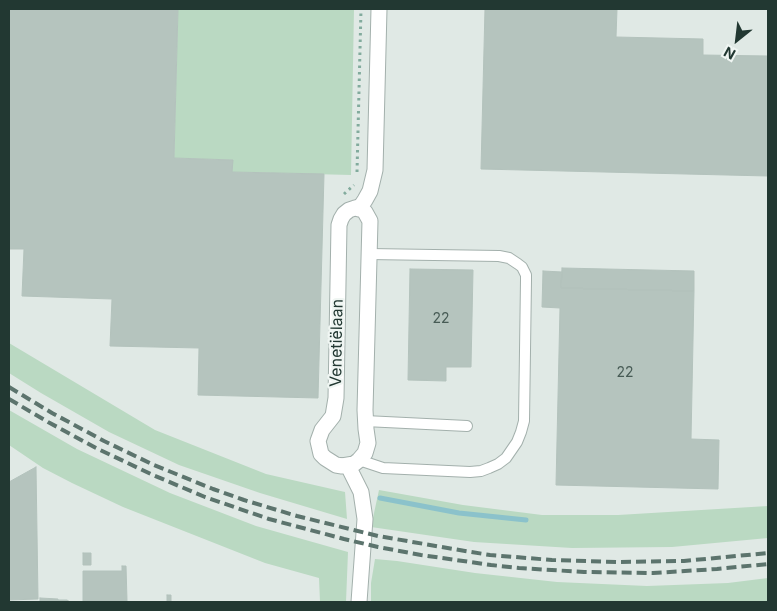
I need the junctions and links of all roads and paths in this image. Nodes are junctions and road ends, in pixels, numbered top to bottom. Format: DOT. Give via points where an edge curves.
graph roads {
  1 [pos="379,9"];
  2 [pos="359,209"];
  3 [pos="369,254"];
  4 [pos="365,421"];
  5 [pos="467,426"];
  6 [pos="354,463"];
  7 [pos="359,602"];
  1 -- 2 [label="street, Venetiëlaan" via="375,170 370,191"];
  2 -- 3 [label="street, Venetiëlaan" via="366,212 370,221"];
  2 -- 6 [label="street, Venetiëlaan" via="346,212 339,225 336,398 332,416 318,441 321,454 336,465"];
  3 -- 4 [label="street, Venetiëlaan"];
  3 -- 6 [label="lane" via="499,256 522,267 526,280 524,412 521,432 506,458 481,471 383,468"];
  4 -- 5 [label="lane"];
  4 -- 6 [label="street, Venetiëlaan" via="368,443 365,453"];
  6 -- 7 [label="street" via="365,519"];
}
